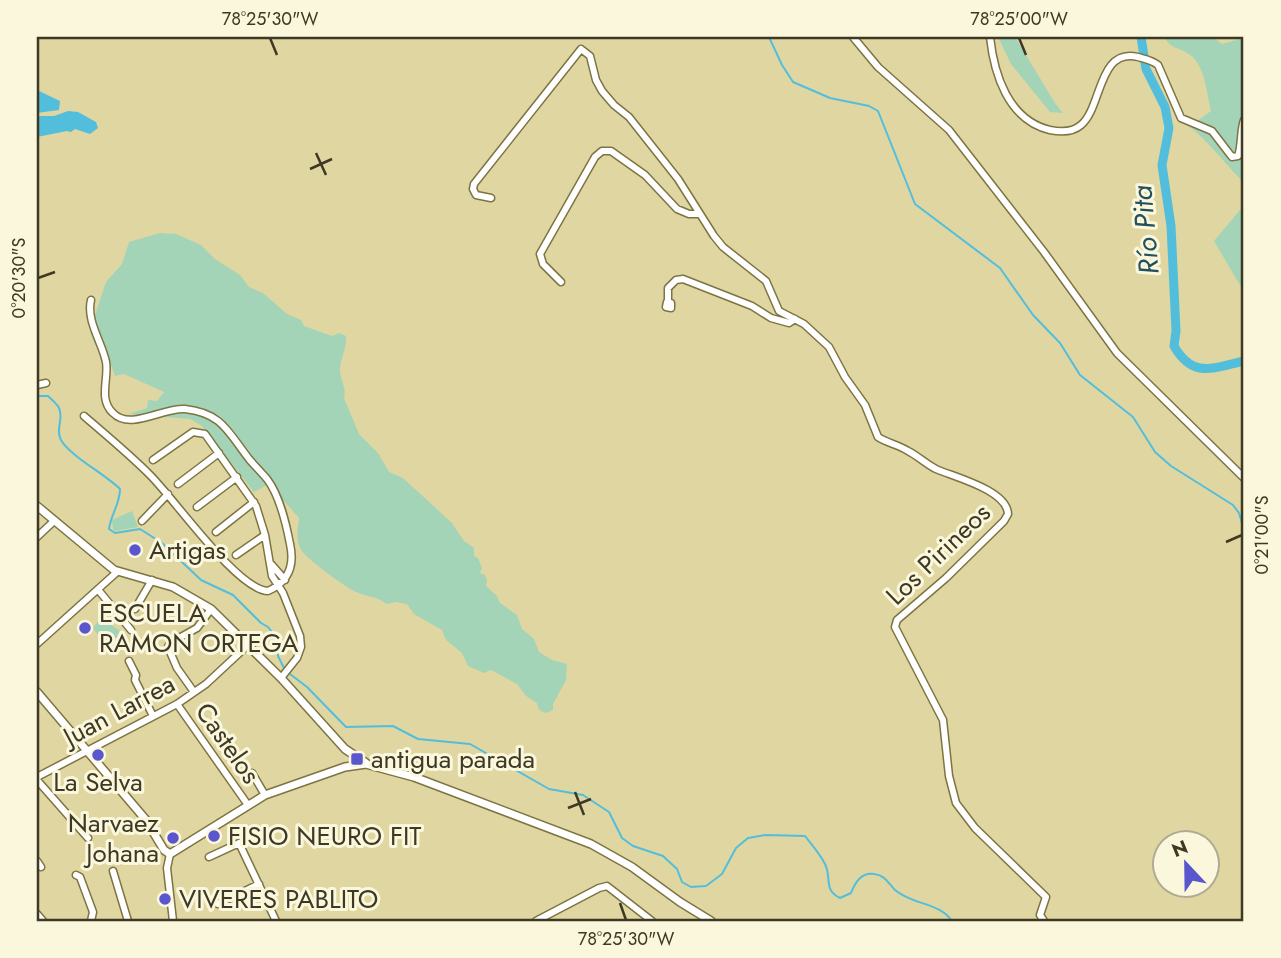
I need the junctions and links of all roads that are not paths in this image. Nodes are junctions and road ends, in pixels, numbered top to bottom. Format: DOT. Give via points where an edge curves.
graph roads {
  1 [pos="853,37"];
  2 [pos="990,37"];
  3 [pos="1244,120"];
  4 [pos="491,198"];
  5 [pos="700,214"];
  6 [pos="561,282"];
  7 [pos="91,300"];
  8 [pos="668,302"];
  9 [pos="795,319"];
  10 [pos="46,383"];
  11 [pos="37,385"];
  12 [pos="84,416"];
  13 [pos="219,453"];
  14 [pos="153,460"];
  15 [pos="236,477"];
  16 [pos="1244,478"];
  17 [pos="178,484"];
  18 [pos="168,494"];
  19 [pos="254,502"];
  20 [pos="37,506"];
  21 [pos="197,507"];
  22 [pos="54,521"];
  23 [pos="142,521"];
  24 [pos="216,531"];
  25 [pos="265,535"];
  26 [pos="37,537"];
  27 [pos="236,555"];
  28 [pos="117,572"];
  29 [pos="152,580"];
  30 [pos="282,583"];
  31 [pos="100,592"];
  32 [pos="135,609"];
  33 [pos="211,610"];
  34 [pos="131,630"];
  35 [pos="37,644"];
  36 [pos="248,645"];
  37 [pos="130,661"];
  38 [pos="281,678"];
  39 [pos="37,692"];
  40 [pos="194,692"];
  41 [pos="177,704"];
  42 [pos="153,716"];
  43 [pos="345,749"];
  44 [pos="85,750"];
  45 [pos="366,764"];
  46 [pos="334,771"];
  47 [pos="252,773"];
  48 [pos="37,778"];
  49 [pos="265,795"];
  50 [pos="248,805"];
  51 [pos="262,832"];
  52 [pos="88,838"];
  53 [pos="239,843"];
  54 [pos="170,854"];
  55 [pos="209,857"];
  56 [pos="37,860"];
  57 [pos="41,867"];
  58 [pos="113,871"];
  59 [pos="76,875"];
  60 [pos="259,884"];
  61 [pos="218,904"];
  62 [pos="37,914"];
  63 [pos="126,919"];
  64 [pos="43,921"];
  65 [pos="91,921"];
  66 [pos="173,921"];
  67 [pos="276,921"];
  68 [pos="536,921"];
  69 [pos="652,921"];
  70 [pos="711,921"];
  71 [pos="1044,921"];
  1 -- 16 [label="street" via="878,67 949,130 1117,353"];
  2 -- 3 [label="street" via="995,73 1010,101 1036,125 1074,130 1085,121 1106,71 1125,56 1158,65 1181,118 1212,131 1232,157 1240,153"];
  4 -- 5 [label="street, Los Pirineos" via="474,194 474,184 582,49 590,56 602,91 629,117"];
  5 -- 6 [label="street" via="677,209 645,176 611,151 602,151 540,254 543,264"];
  5 -- 9 [label="street, Los Pirineos" via="723,247 766,281 779,311"];
  7 -- 30 [label="street" via="90,312 106,362 104,392 111,411 128,419 184,409 223,423 276,494 292,552 291,568"];
  8 -- 9 [label="street" via="668,288 676,279 683,279 771,318 789,323"];
  9 -- 71 [label="street, Los Pirineos" via="829,347 865,405 878,437 988,491 1008,508 1004,521 897,620 895,627 943,720 956,803 975,828 1046,897 1040,915"];
  10 -- 11 [label="street"];
  12 -- 18 [label="street"];
  13 -- 14 [label="street" via="205,434 193,432"];
  13 -- 15 [label="street"];
  13 -- 17 [label="street"];
  15 -- 19 [label="street"];
  15 -- 21 [label="street"];
  18 -- 23 [label="street"];
  18 -- 30 [label="street" via="218,555 256,588 268,592"];
  19 -- 24 [label="street"];
  19 -- 25 [label="street"];
  20 -- 22 [label="street"];
  22 -- 26 [label="street"];
  22 -- 28 [label="street"];
  25 -- 27 [label="street"];
  25 -- 30 [label="street" via="272,576"];
  28 -- 29 [label="street"];
  28 -- 35 [label="street"];
  29 -- 32 [label="street"];
  29 -- 33 [label="street" via="184,592"];
  30 -- 38 [label="street" via="302,643"];
  31 -- 34 [label="street"];
  33 -- 36 [label="street"];
  33 -- 40 [label="street" via="197,628 168,647"];
  36 -- 38 [label="street"];
  36 -- 40 [label="street, Juan Larrea"];
  37 -- 42 [label="street"];
  38 -- 43 [label="street"];
  39 -- 44 [label="street"];
  40 -- 41 [label="street, Juan Larrea"];
  41 -- 42 [label="street, Juan Larrea"];
  41 -- 50 [label="street, Castelos"];
  42 -- 44 [label="street, Juan Larrea"];
  43 -- 45 [label="street"];
  43 -- 46 [label="street" via="347,760"];
  44 -- 48 [label="street, Juan Larrea"];
  44 -- 54 [label="street"];
  45 -- 46 [label="street"];
  45 -- 70 [label="street" via="414,777 591,844"];
  46 -- 49 [label="street"];
  47 -- 49 [label="street"];
  48 -- 52 [label="street"];
  49 -- 50 [label="street"];
  50 -- 54 [label="street"];
  51 -- 53 [label="street"];
  53 -- 55 [label="street"];
  53 -- 60 [label="street"];
  54 -- 66 [label="street" via="167,868"];
  56 -- 57 [label="street"];
  58 -- 63 [label="street"];
  59 -- 65 [label="street" via="93,912"];
  60 -- 61 [label="street"];
  60 -- 67 [label="street"];
  62 -- 64 [label="street"];
  68 -- 69 [label="street" via="607,886"];
}
